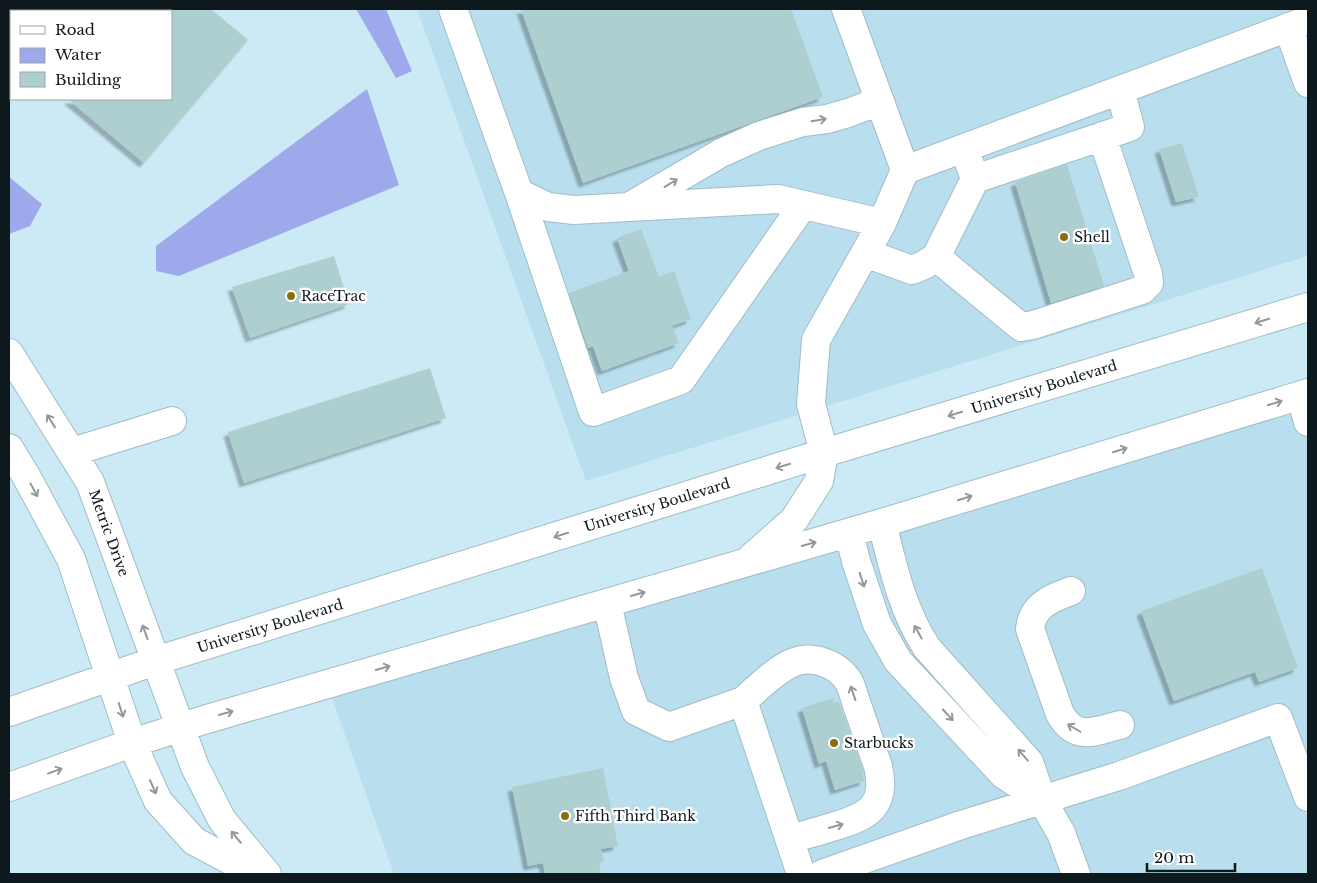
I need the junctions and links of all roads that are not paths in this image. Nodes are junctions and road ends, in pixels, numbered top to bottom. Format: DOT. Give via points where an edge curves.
graph roads {
  1 [pos="453,9"];
  2 [pos="846,9"];
  3 [pos="1298,23"];
  4 [pos="1308,83"];
  5 [pos="1120,90"];
  6 [pos="880,101"];
  7 [pos="1102,136"];
  8 [pos="964,148"];
  9 [pos="906,170"];
  10 [pos="976,180"];
  11 [pos="519,193"];
  12 [pos="804,205"];
  13 [pos="629,207"];
  14 [pos="882,224"];
  15 [pos="865,253"];
  16 [pos="936,257"];
  17 [pos="1308,307"];
  18 [pos="9,353"];
  19 [pos="1305,394"];
  20 [pos="172,421"];
  21 [pos="1308,422"];
  22 [pos="9,448"];
  23 [pos="72,452"];
  24 [pos="824,453"];
  25 [pos="882,523"];
  26 [pos="849,533"];
  27 [pos="746,563"];
  28 [pos="1071,591"];
  29 [pos="607,603"];
  30 [pos="155,661"];
  31 [pos="110,677"];
  32 [pos="743,701"];
  33 [pos="9,712"];
  34 [pos="1120,724"];
  35 [pos="180,727"];
  36 [pos="132,743"];
  37 [pos="9,787"];
  38 [pos="1308,798"];
  39 [pos="1042,800"];
  40 [pos="790,839"];
  41 [pos="256,874"];
  42 [pos="268,874"];
  43 [pos="801,874"];
  44 [pos="822,874"];
  45 [pos="1076,874"];
  1 -- 11 [label="street"];
  2 -- 6 [label="street"];
  3 -- 4 [label="street"];
  3 -- 5 [label="street"];
  5 -- 7 [label="street" via="1130,127"];
  5 -- 8 [label="street"];
  6 -- 9 [label="street"];
  13 -- 6 [label="street, one-way" via="721,153 759,136 803,122 848,113"];
  7 -- 10 [label="street"];
  7 -- 16 [label="street" via="1148,274 1149,283 1142,290 1021,328"];
  8 -- 9 [label="street"];
  8 -- 10 [label="street"];
  9 -- 14 [label="street"];
  10 -- 16 [label="street"];
  11 -- 12 [label="street" via="593,412 681,380"];
  11 -- 13 [label="street" via="548,207 574,210"];
  12 -- 13 [label="street" via="778,199"];
  12 -- 14 [label="street"];
  14 -- 15 [label="street"];
  15 -- 16 [label="street" via="912,270"];
  15 -- 24 [label="street" via="816,340 811,404"];
  17 -- 24 [label="street, University Boulevard, one-way"];
  23 -- 18 [label="street, Metric Drive, one-way"];
  19 -- 21 [label="street"];
  25 -- 19 [label="street, one-way"];
  20 -- 23 [label="street"];
  22 -- 31 [label="street, one-way" via="71,558"];
  30 -- 23 [label="street, Metric Drive, one-way" via="90,482"];
  24 -- 27 [label="street" via="819,481 794,520"];
  24 -- 30 [label="street, University Boulevard, one-way"];
  25 -- 26 [label="street"];
  39 -- 25 [label="street, one-way" via="1029,762 918,634 899,590"];
  27 -- 26 [label="street, one-way"];
  26 -- 39 [label="street, one-way" via="877,624 898,661 1002,774"];
  29 -- 27 [label="street, one-way"];
  34 -- 28 [label="street, one-way" via="1084,733 1075,731 1060,714 1030,629 1031,620 1042,605"];
  29 -- 32 [label="street" via="624,678 636,711 669,727"];
  35 -- 29 [label="street, one-way"];
  30 -- 31 [label="street, University Boulevard"];
  30 -- 35 [label="street, Metric Drive"];
  31 -- 33 [label="street, University Boulevard"];
  31 -- 36 [label="street, one-way"];
  32 -- 40 [label="street"];
  40 -- 32 [label="street, one-way" via="866,815 878,799 878,766 850,684 831,664 809,659 790,664"];
  35 -- 36 [label="street"];
  42 -- 35 [label="street, Metric Drive, one-way" via="222,820 195,768"];
  37 -- 36 [label="street, one-way"];
  36 -- 41 [label="street, one-way" via="158,801 194,841"];
  38 -- 39 [label="street" via="1278,718 1119,776"];
  39 -- 44 [label="street"];
  39 -- 45 [label="street" via="1061,833"];
  40 -- 43 [label="street"];
}
